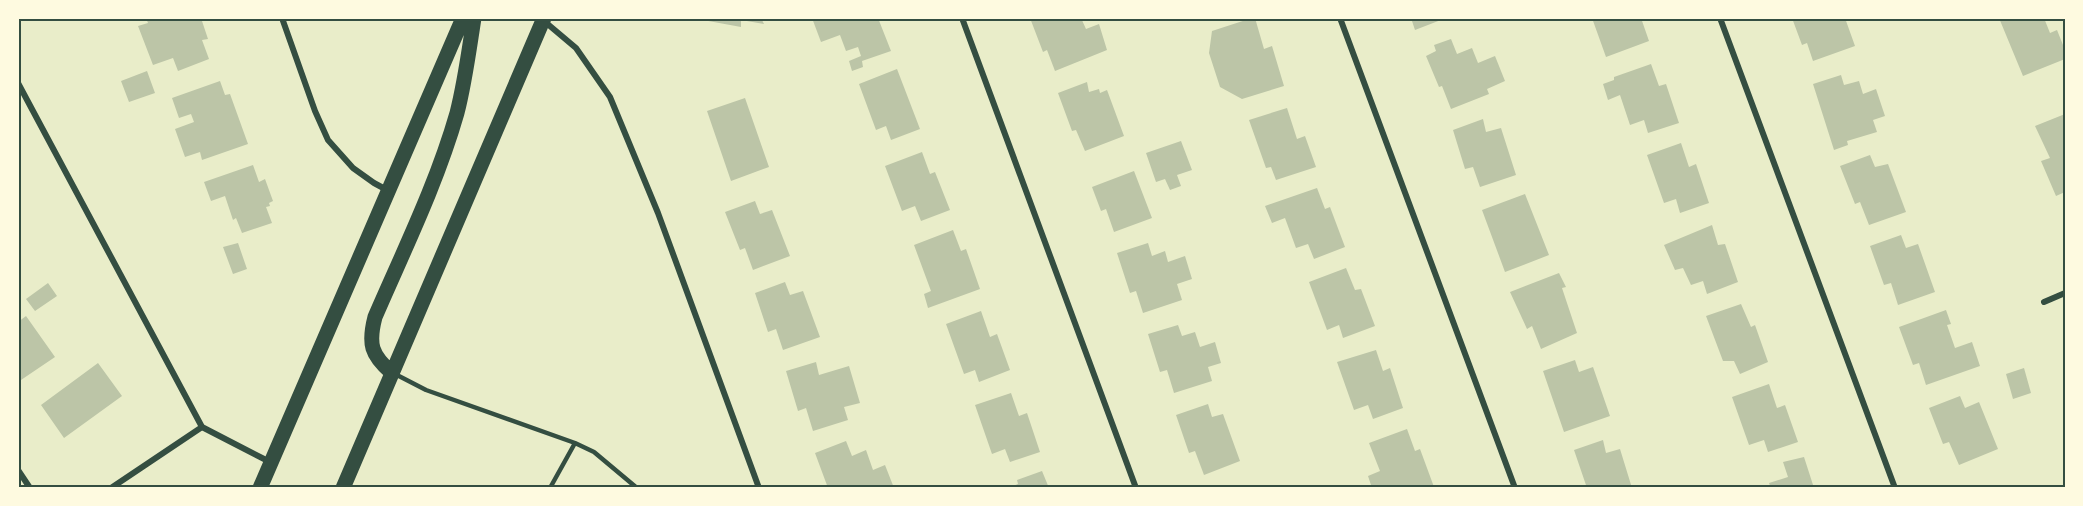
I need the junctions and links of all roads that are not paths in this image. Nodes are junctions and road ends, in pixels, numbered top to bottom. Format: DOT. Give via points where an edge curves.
graph roads {
  1 [pos="282,18"];
  2 [pos="463,18"];
  3 [pos="474,18"];
  4 [pos="962,18"];
  5 [pos="1340,18"];
  6 [pos="1719,18"];
  7 [pos="544,20"];
  8 [pos="18,83"];
  9 [pos="388,190"];
  10 [pos="2065,293"];
  11 [pos="2044,302"];
  12 [pos="392,373"];
  13 [pos="202,427"];
  14 [pos="575,442"];
  15 [pos="271,462"];
  16 [pos="18,471"];
  17 [pos="30,488"];
  18 [pos="111,488"];
  19 [pos="260,488"];
  20 [pos="343,488"];
  21 [pos="550,488"];
  22 [pos="637,488"];
  23 [pos="759,488"];
  24 [pos="1136,488"];
  25 [pos="1515,488"];
  26 [pos="1895,488"];
  1 -- 9 [label="street" via="328,140 352,168"];
  2 -- 9 [label="main road"];
  3 -- 12 [label="main road" via="448,140 372,329 373,350"];
  4 -- 24 [label="street"];
  5 -- 25 [label="street"];
  6 -- 26 [label="street"];
  7 -- 12 [label="main road"];
  7 -- 23 [label="street" via="576,48 610,97 658,213"];
  8 -- 13 [label="street"];
  9 -- 15 [label="main road"];
  10 -- 11 [label="street"];
  12 -- 14 [label="lane" via="426,390"];
  12 -- 20 [label="main road"];
  13 -- 15 [label="street"];
  13 -- 18 [label="street"];
  14 -- 21 [label="lane"];
  14 -- 22 [label="lane"];
  15 -- 19 [label="main road"];
  16 -- 17 [label="street"];
}
